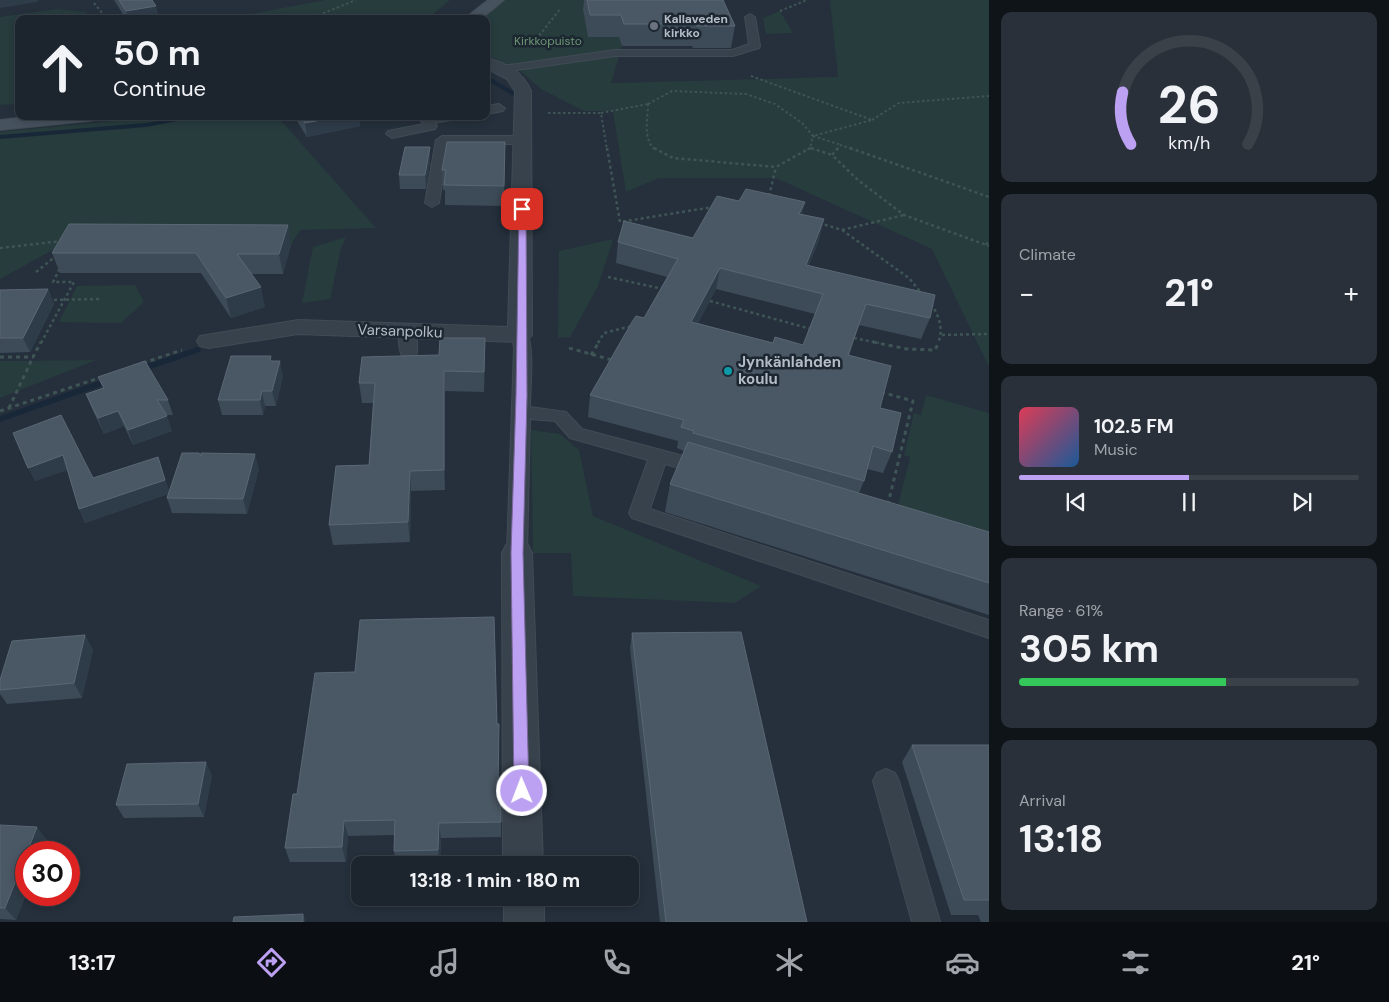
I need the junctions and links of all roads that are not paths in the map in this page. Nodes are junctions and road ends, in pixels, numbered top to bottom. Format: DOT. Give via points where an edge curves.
graph roads {
  1 [pos="498,0"];
  2 [pos="477,15"];
  3 [pos="750,17"];
  4 [pos="494,66"];
  5 [pos="500,108"];
  6 [pos="490,109"];
  7 [pos="49,120"];
  8 [pos="427,121"];
  9 [pos="0,125"];
  10 [pos="392,134"];
  11 [pos="442,140"];
  12 [pos="522,140"];
  13 [pos="432,203"];
  14 [pos="407,331"];
  15 [pos="520,335"];
  16 [pos="209,341"];
  17 [pos="409,354"];
  18 [pos="521,412"];
  19 [pos="659,455"];
  20 [pos="725,474"];
  21 [pos="517,553"];
  22 [pos="989,629"];
  23 [pos="886,780"];
  24 [pos="523,856"];
  25 [pos="524,906"];
  26 [pos="524,922"];
  27 [pos="926,922"];
  1 -- 2 [label="main road"];
  3 -- 4 [label="lane" via="755,46 733,53 615,53"];
  4 -- 12 [label="street" via="519,80 523,91"];
  5 -- 6 [label="lane"];
  7 -- 9 [label="main road"];
  8 -- 10 [label="lane"];
  8 -- 11 [label="lane"];
  11 -- 12 [label="lane"];
  11 -- 13 [label="lane"];
  12 -- 15 [label="street"];
  14 -- 15 [label="street, Varsanpolku"];
  14 -- 16 [label="street, Varsanpolku" via="298,327"];
  14 -- 17 [label="lane"];
  15 -- 18 [label="lane"];
  18 -- 19 [label="lane" via="560,416 576,434"];
  18 -- 21 [label="lane"];
  19 -- 20 [label="lane"];
  19 -- 22 [label="lane" via="639,513"];
  21 -- 24 [label="street"];
  23 -- 27 [label="lane"];
  25 -- 26 [label="street"];
}
